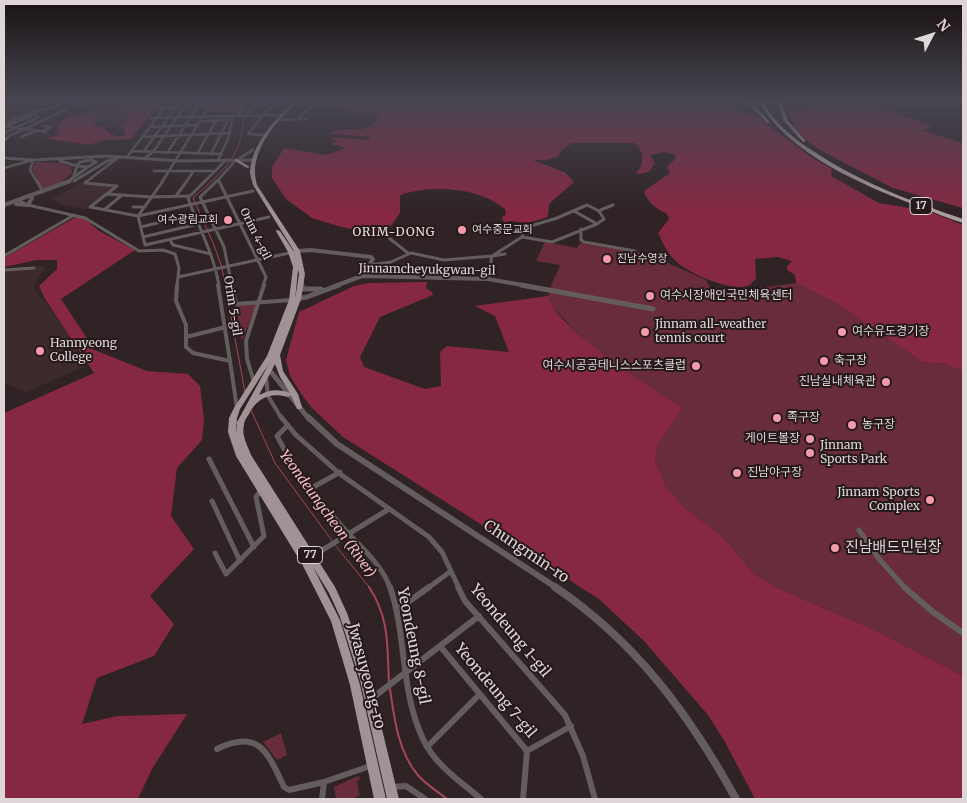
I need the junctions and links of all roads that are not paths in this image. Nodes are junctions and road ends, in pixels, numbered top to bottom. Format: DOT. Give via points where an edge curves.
graph roads {
  1 [pos="142,137"];
  2 [pos="154,137"];
  3 [pos="163,137"];
  4 [pos="177,137"];
  5 [pos="190,137"];
  6 [pos="206,137"];
  7 [pos="219,137"];
  8 [pos="229,137"];
  9 [pos="262,137"];
  10 [pos="266,137"];
  11 [pos="788,137"];
  12 [pos="796,137"];
  13 [pos="800,137"];
  14 [pos="132,150"];
  15 [pos="253,150"];
  16 [pos="144,151"];
  17 [pos="153,152"];
  18 [pos="167,153"];
  19 [pos="181,153"];
  20 [pos="197,154"];
  21 [pos="211,154"];
  22 [pos="222,154"];
  23 [pos="100,156"];
  24 [pos="117,157"];
  25 [pos="128,157"];
  26 [pos="4,158"];
  27 [pos="144,158"];
  28 [pos="824,159"];
  29 [pos="34,160"];
  30 [pos="48,160"];
  31 [pos="218,160"];
  32 [pos="226,160"];
  33 [pos="234,160"];
  34 [pos="83,161"];
  35 [pos="103,161"];
  36 [pos="177,161"];
  37 [pos="250,163"];
  38 [pos="96,164"];
  39 [pos="78,166"];
  40 [pos="88,167"];
  41 [pos="4,168"];
  42 [pos="154,171"];
  43 [pos="216,171"];
  44 [pos="170,172"];
  45 [pos="193,172"];
  46 [pos="70,178"];
  47 [pos="218,180"];
  48 [pos="253,191"];
  49 [pos="43,192"];
  50 [pos="107,194"];
  51 [pos="122,195"];
  52 [pos="176,196"];
  53 [pos="189,196"];
  54 [pos="152,197"];
  55 [pos="226,197"];
  56 [pos="20,201"];
  57 [pos="202,202"];
  58 [pos="28,205"];
  59 [pos="190,205"];
  60 [pos="613,205"];
  61 [pos="4,206"];
  62 [pos="133,207"];
  63 [pos="145,207"];
  64 [pos="104,210"];
  65 [pos="574,211"];
  66 [pos="598,211"];
  67 [pos="194,214"];
  68 [pos="74,215"];
  69 [pos="138,216"];
  70 [pos="269,218"];
  71 [pos="963,219"];
  72 [pos="198,224"];
  73 [pos="241,224"];
  74 [pos="597,224"];
  75 [pos="141,227"];
  76 [pos="214,230"];
  77 [pos="581,230"];
  78 [pos="201,233"];
  79 [pos="143,237"];
  80 [pos="522,237"];
  81 [pos="389,238"];
  82 [pos="170,240"];
  83 [pos="288,240"];
  84 [pos="173,245"];
  85 [pos="634,251"];
  86 [pos="173,252"];
  87 [pos="294,252"];
  88 [pos="408,253"];
  89 [pos="212,254"];
  90 [pos="505,254"];
  91 [pos="4,256"];
  92 [pos="492,256"];
  93 [pos="257,260"];
  94 [pos="229,266"];
  95 [pos="369,266"];
  96 [pos="34,268"];
  97 [pos="216,269"];
  98 [pos="4,270"];
  99 [pos="302,274"];
  100 [pos="362,276"];
  101 [pos="178,278"];
  102 [pos="488,279"];
  103 [pos="326,289"];
  104 [pos="295,300"];
  105 [pos="259,301"];
  106 [pos="653,309"];
  107 [pos="226,328"];
  108 [pos="186,336"];
  109 [pos="277,353"];
  110 [pos="230,361"];
  111 [pos="265,370"];
  112 [pos="251,386"];
  113 [pos="265,394"];
  114 [pos="288,395"];
  115 [pos="238,408"];
  116 [pos="299,408"];
  117 [pos="246,411"];
  118 [pos="288,425"];
  119 [pos="209,459"];
  120 [pos="340,472"];
  121 [pos="261,489"];
  122 [pos="310,489"];
  123 [pos="212,501"];
  124 [pos="388,509"];
  125 [pos="860,530"];
  126 [pos="349,534"];
  127 [pos="254,547"];
  128 [pos="215,553"];
  129 [pos="308,559"];
  130 [pos="240,560"];
  131 [pos="451,571"];
  132 [pos="397,610"];
  133 [pos="479,616"];
  134 [pos="963,632"];
  135 [pos="440,646"];
  136 [pos="404,674"];
  137 [pos="480,694"];
  138 [pos="372,699"];
  139 [pos="571,726"];
  140 [pos="427,747"];
  141 [pos="217,749"];
  142 [pos="526,751"];
  143 [pos="373,765"];
  144 [pos="324,782"];
  145 [pos="391,796"];
  146 [pos="322,799"];
  147 [pos="380,799"];
  148 [pos="425,799"];
  149 [pos="481,799"];
  150 [pos="523,799"];
  151 [pos="595,799"];
  152 [pos="736,799"];
  1 -- 14 [label="street"];
  2 -- 16 [label="street"];
  3 -- 17 [label="street"];
  4 -- 18 [label="street"];
  5 -- 19 [label="street"];
  6 -- 20 [label="street"];
  7 -- 21 [label="street"];
  8 -- 22 [label="street"];
  9 -- 15 [label="main road"];
  10 -- 37 [label="main road"];
  11 -- 28 [label="highway"];
  12 -- 28 [label="highway, 17"];
  13 -- 28 [label="highway"];
  14 -- 16 [label="street"];
  14 -- 25 [label="street"];
  15 -- 33 [label="street"];
  15 -- 37 [label="main road"];
  16 -- 17 [label="street"];
  17 -- 18 [label="street"];
  17 -- 27 [label="street"];
  18 -- 19 [label="street"];
  19 -- 20 [label="street"];
  19 -- 36 [label="street"];
  20 -- 21 [label="street"];
  21 -- 22 [label="street"];
  22 -- 31 [label="street"];
  23 -- 24 [label="street"];
  23 -- 30 [label="street"];
  23 -- 34 [label="street"];
  23 -- 35 [label="street"];
  24 -- 25 [label="street"];
  24 -- 35 [label="street"];
  24 -- 49 [label="street" via="67,184"];
  24 -- 50 [label="street" via="85,183 117,186"];
  25 -- 27 [label="street"];
  26 -- 29 [label="street"];
  27 -- 36 [label="street"];
  28 -- 71 [label="highway, 17" via="889,190"];
  28 -- 71 [label="highway, 17" via="879,188"];
  29 -- 30 [label="street"];
  29 -- 41 [label="street"];
  29 -- 49 [label="street" via="30,170"];
  30 -- 34 [label="street"];
  30 -- 39 [label="street"];
  30 -- 46 [label="street" via="72,166 74,170"];
  31 -- 32 [label="street"];
  31 -- 36 [label="street"];
  32 -- 33 [label="street"];
  32 -- 43 [label="street"];
  33 -- 37 [label="main road"];
  33 -- 47 [label="street"];
  34 -- 38 [label="street" via="94,160"];
  34 -- 39 [label="street"];
  35 -- 38 [label="street"];
  36 -- 44 [label="street"];
  37 -- 48 [label="main road, 77" via="248,177"];
  37 -- 83 [label="main road, 77" via="255,185"];
  38 -- 40 [label="street"];
  39 -- 40 [label="street"];
  39 -- 46 [label="street"];
  40 -- 49 [label="street" via="68,182"];
  42 -- 44 [label="street"];
  43 -- 45 [label="street"];
  43 -- 53 [label="street"];
  44 -- 45 [label="street"];
  44 -- 54 [label="street"];
  45 -- 52 [label="street"];
  46 -- 49 [label="street"];
  47 -- 55 [label="street, Orim 4-gil"];
  47 -- 57 [label="street" via="201,194"];
  48 -- 55 [label="street"];
  48 -- 70 [label="main road, 77"];
  49 -- 56 [label="street"];
  49 -- 58 [label="street" via="30,199"];
  50 -- 51 [label="street"];
  50 -- 64 [label="street" via="90,207"];
  51 -- 54 [label="street"];
  51 -- 64 [label="street"];
  52 -- 53 [label="street"];
  52 -- 54 [label="street"];
  53 -- 59 [label="street, Orim 5-gil"];
  54 -- 63 [label="street"];
  55 -- 57 [label="street"];
  55 -- 73 [label="street, Orim 4-gil"];
  56 -- 58 [label="street"];
  56 -- 61 [label="street"];
  57 -- 59 [label="street"];
  57 -- 76 [label="street"];
  58 -- 61 [label="street"];
  58 -- 68 [label="street"];
  59 -- 67 [label="street, Orim 5-gil"];
  59 -- 69 [label="street"];
  60 -- 66 [label="street"];
  62 -- 63 [label="street"];
  63 -- 69 [label="street"];
  64 -- 69 [label="street"];
  65 -- 66 [label="street" via="587,204"];
  65 -- 74 [label="street"];
  65 -- 80 [label="street" via="524,228"];
  66 -- 74 [label="street" via="604,219"];
  67 -- 72 [label="street, Orim 5-gil"];
  67 -- 75 [label="street"];
  68 -- 86 [label="street" via="86,218 139,250"];
  68 -- 91 [label="street"];
  69 -- 75 [label="street"];
  70 -- 73 [label="street"];
  70 -- 83 [label="main road, 77"];
  72 -- 78 [label="street, Orim 5-gil"];
  72 -- 79 [label="street"];
  73 -- 76 [label="street"];
  73 -- 93 [label="street, Orim 4-gil"];
  74 -- 77 [label="street"];
  75 -- 79 [label="street"];
  76 -- 78 [label="street"];
  76 -- 94 [label="street" via="223,244"];
  77 -- 80 [label="street" via="549,242"];
  77 -- 85 [label="street" via="584,242"];
  78 -- 82 [label="street"];
  78 -- 89 [label="street, Orim 5-gil"];
  79 -- 82 [label="street" via="146,246"];
  80 -- 92 [label="street"];
  81 -- 88 [label="street"];
  82 -- 84 [label="street"];
  83 -- 87 [label="main road, 77"];
  84 -- 86 [label="street"];
  84 -- 89 [label="street"];
  86 -- 101 [label="street" via="178,261"];
  87 -- 93 [label="street"];
  87 -- 95 [label="street" via="307,250 367,256 373,258"];
  87 -- 99 [label="main road, 77"];
  87 -- 104 [label="main road, 77" via="297,273"];
  88 -- 92 [label="street" via="444,260"];
  88 -- 95 [label="street" via="391,262"];
  89 -- 97 [label="street, Orim 5-gil"];
  90 -- 92 [label="street"];
  92 -- 102 [label="street"];
  93 -- 94 [label="street"];
  93 -- 105 [label="street, Orim 4-gil" via="266,277"];
  94 -- 97 [label="street"];
  94 -- 105 [label="street" via="236,304"];
  95 -- 100 [label="street"];
  96 -- 98 [label="street"];
  97 -- 101 [label="street"];
  97 -- 107 [label="street, Orim 5-gil"];
  99 -- 103 [label="street" via="302,289"];
  99 -- 104 [label="main road, 77"];
  100 -- 102 [label="street, Jinnamcheyukgwan-gil"];
  100 -- 103 [label="street, Jinnamcheyukgwan-gil"];
  101 -- 108 [label="street" via="176,301 186,323"];
  102 -- 106 [label="street, Jinnamcheyukgwan-gil"];
  103 -- 104 [label="street, Jinnamcheyukgwan-gil"];
  104 -- 105 [label="street"];
  104 -- 109 [label="main road, 77"];
  104 -- 111 [label="main road, 77"];
  105 -- 112 [label="street, Orim 4-gil" via="246,341"];
  107 -- 108 [label="street"];
  107 -- 110 [label="street, Orim 5-gil"];
  108 -- 110 [label="street" via="189,351"];
  109 -- 111 [label="main road, 77"];
  109 -- 116 [label="main road" via="282,377"];
  110 -- 115 [label="street, Orim 5-gil"];
  111 -- 112 [label="main road, 77"];
  111 -- 113 [label="street, Yeondeung 1-gil"];
  111 -- 114 [label="street, Chungmin-ro"];
  111 -- 117 [label="main road, 77" via="260,387"];
  112 -- 115 [label="main road, 77"];
  112 -- 117 [label="main road, Jwasuyeong-ro" via="254,392"];
  113 -- 114 [label="main road" via="276,391"];
  113 -- 117 [label="main road"];
  113 -- 118 [label="street, Yeondeung 1-gil"];
  114 -- 116 [label="street, Chungmin-ro"];
  115 -- 121 [label="main road, Jwasuyeong-ro / 77" via="232,426 233,439"];
  116 -- 152 [label="street, Chungmin-ro" via="353,456 557,588 618,638 639,657 671,697"];
  117 -- 129 [label="main road, Jwasuyeong-ro / 77" via="240,435 248,456"];
  118 -- 120 [label="street, Yeondeung 1-gil"];
  118 -- 122 [label="street, Yeondeung 8-gil" via="278,432 277,437"];
  119 -- 127 [label="street"];
  120 -- 122 [label="street"];
  120 -- 124 [label="street, Yeondeung 1-gil"];
  121 -- 127 [label="street" via="256,497 265,534"];
  121 -- 129 [label="main road, Jwasuyeong-ro / 77"];
  122 -- 126 [label="street, Yeondeung 8-gil"];
  123 -- 130 [label="street"];
  124 -- 126 [label="street"];
  124 -- 131 [label="street, Yeondeung 1-gil" via="429,537 442,552"];
  125 -- 134 [label="street" via="887,568 910,591"];
  126 -- 129 [label="street"];
  126 -- 132 [label="street, Yeondeung 8-gil" via="388,582"];
  127 -- 130 [label="street"];
  128 -- 130 [label="street" via="226,574"];
  129 -- 138 [label="main road, Jwasuyeong-ro / 77" via="332,590 344,616"];
  129 -- 143 [label="main road, Jwasuyeong-ro / 77" via="344,643"];
  131 -- 132 [label="street"];
  131 -- 133 [label="street, Yeondeung 1-gil" via="462,595"];
  132 -- 136 [label="street, Yeondeung 8-gil"];
  133 -- 135 [label="street"];
  133 -- 139 [label="street, Yeondeung 1-gil" via="556,704"];
  135 -- 136 [label="street, Yeondeung 7-gil"];
  135 -- 137 [label="street, Yeondeung 7-gil"];
  136 -- 138 [label="street, Yeondeung 7-gil"];
  136 -- 140 [label="street, Yeondeung 8-gil" via="414,716"];
  137 -- 140 [label="street"];
  137 -- 142 [label="street, Yeondeung 7-gil"];
  138 -- 145 [label="main road, Jwasuyeong-ro / 77"];
  139 -- 142 [label="street"];
  139 -- 151 [label="street, Yeondeung 1-gil" via="589,772"];
  140 -- 149 [label="street, Yeondeung 8-gil" via="443,767"];
  141 -- 144 [label="street" via="242,740 255,744 287,790"];
  142 -- 150 [label="street, Yeondeung 7-gil"];
  143 -- 144 [label="street"];
  143 -- 147 [label="main road, Jwasuyeong-ro / 77"];
  144 -- 146 [label="street"];
  145 -- 148 [label="street" via="405,784"];
}
